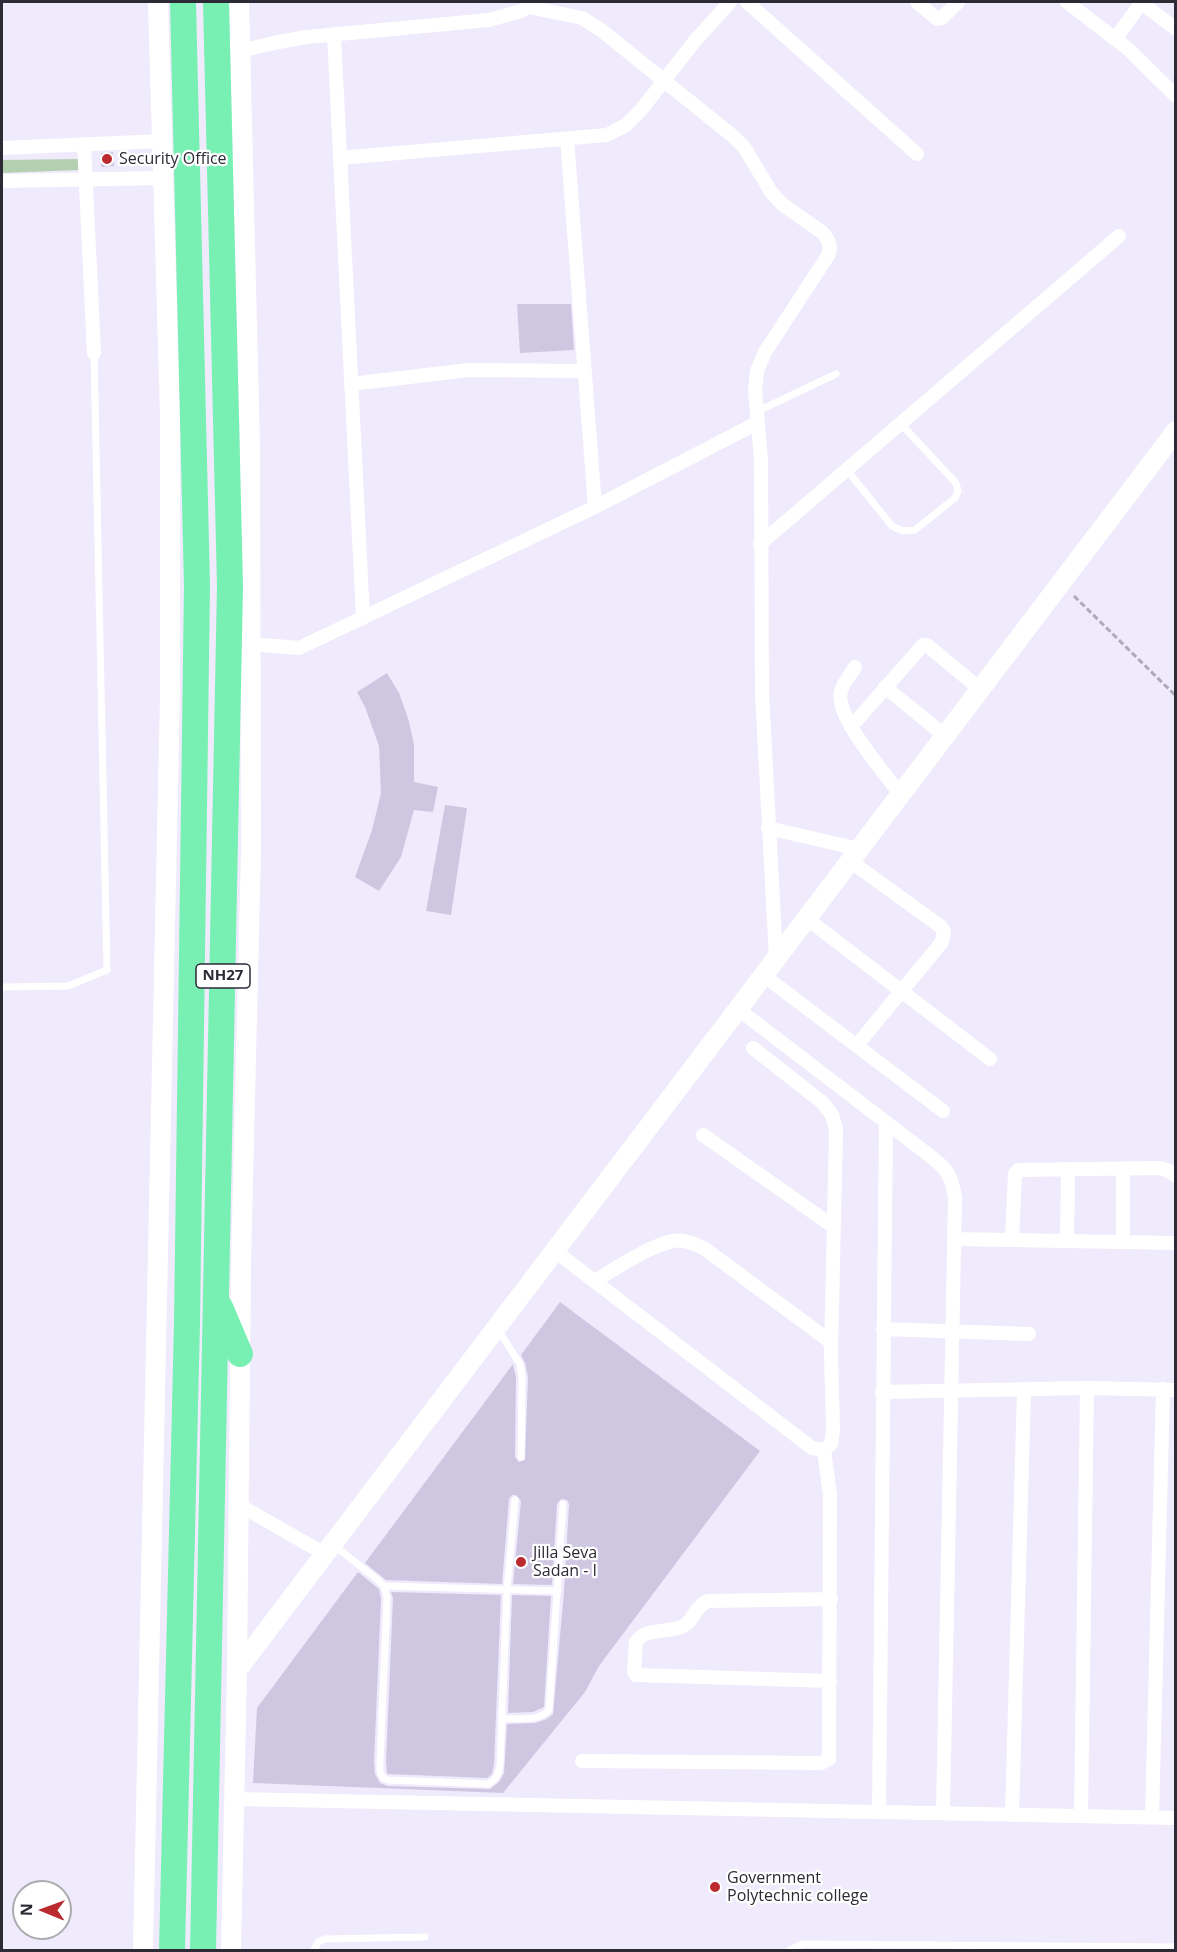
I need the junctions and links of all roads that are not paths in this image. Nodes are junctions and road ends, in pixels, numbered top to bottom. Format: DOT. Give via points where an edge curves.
graph roads {
  1 [pos="158,2"];
  2 [pos="183,2"];
  3 [pos="216,2"];
  4 [pos="239,2"];
  5 [pos="730,2"];
  6 [pos="747,2"];
  7 [pos="917,2"];
  8 [pos="958,2"];
  9 [pos="1067,2"];
  10 [pos="1141,2"];
  11 [pos="534,4"];
  12 [pos="1176,29"];
  13 [pos="334,35"];
  14 [pos="1115,39"];
  15 [pos="240,51"];
  16 [pos="663,81"];
  17 [pos="1176,96"];
  18 [pos="567,139"];
  19 [pos="162,141"];
  20 [pos="84,144"];
  21 [pos="2,148"];
  22 [pos="917,154"];
  23 [pos="340,158"];
  24 [pos="163,178"];
  25 [pos="85,180"];
  26 [pos="2,181"];
  27 [pos="1119,236"];
  28 [pos="94,353"];
  29 [pos="585,371"];
  30 [pos="836,374"];
  31 [pos="351,384"];
  32 [pos="757,417"];
  33 [pos="901,423"];
  34 [pos="1176,431"];
  35 [pos="847,470"];
  36 [pos="595,507"];
  37 [pos="760,544"];
  38 [pos="363,618"];
  39 [pos="250,644"];
  40 [pos="855,667"];
  41 [pos="885,687"];
  42 [pos="980,689"];
  43 [pos="851,727"];
  44 [pos="945,736"];
  45 [pos="900,794"];
  46 [pos="768,828"];
  47 [pos="855,855"];
  48 [pos="806,918"];
  49 [pos="776,959"];
  50 [pos="764,975"];
  51 [pos="2,987"];
  52 [pos="902,991"];
  53 [pos="738,1009"];
  54 [pos="857,1046"];
  55 [pos="753,1048"];
  56 [pos="990,1059"];
  57 [pos="943,1111"];
  58 [pos="886,1122"];
  59 [pos="703,1135"];
  60 [pos="1122,1169"];
  61 [pos="1068,1170"];
  62 [pos="1176,1176"];
  63 [pos="834,1227"];
  64 [pos="954,1239"];
  65 [pos="1012,1240"];
  66 [pos="1067,1241"];
  67 [pos="1123,1242"];
  68 [pos="1176,1243"];
  69 [pos="555,1251"];
  70 [pos="594,1281"];
  71 [pos="217,1299"];
  72 [pos="496,1328"];
  73 [pos="883,1329"];
  74 [pos="952,1332"];
  75 [pos="1029,1334"];
  76 [pos="831,1342"];
  77 [pos="240,1354"];
  78 [pos="1088,1388"];
  79 [pos="1024,1390"];
  80 [pos="1169,1390"];
  81 [pos="951,1391"];
  82 [pos="882,1392"];
  83 [pos="824,1450"];
  84 [pos="521,1457"];
  85 [pos="515,1500"];
  86 [pos="563,1504"];
  87 [pos="238,1505"];
  88 [pos="329,1549"];
  89 [pos="384,1586"];
  90 [pos="507,1589"];
  91 [pos="558,1591"];
  92 [pos="831,1599"];
  93 [pos="237,1670"];
  94 [pos="830,1681"];
  95 [pos="503,1719"];
  96 [pos="582,1761"];
  97 [pos="234,1799"];
  98 [pos="879,1812"];
  99 [pos="943,1813"];
  100 [pos="1012,1815"];
  101 [pos="1081,1816"];
  102 [pos="1152,1817"];
  103 [pos="1176,1818"];
  104 [pos="425,1936"];
  105 [pos="1176,1947"];
  106 [pos="143,1950"];
  107 [pos="172,1950"];
  108 [pos="203,1950"];
  109 [pos="231,1950"];
  110 [pos="314,1950"];
  111 [pos="790,1950"];
  1 -- 19 [label="street"];
  2 -- 107 [label="highway, NH27" via="197,586 187,1323"];
  3 -- 71 [label="highway, NH27" via="230,586"];
  4 -- 15 [label="street"];
  5 -- 16 [label="street"];
  6 -- 22 [label="street"];
  7 -- 8 [label="street" via="937,19"];
  9 -- 14 [label="street"];
  10 -- 12 [label="street"];
  10 -- 14 [label="street"];
  11 -- 13 [label="street" via="489,20"];
  11 -- 16 [label="street" via="582,18"];
  13 -- 15 [label="street"];
  13 -- 23 [label="street"];
  14 -- 17 [label="street"];
  15 -- 39 [label="street" via="250,448"];
  16 -- 18 [label="street" via="626,124 607,135"];
  16 -- 32 [label="street" via="744,147 782,204 828,238 829,254 765,352 757,371"];
  18 -- 23 [label="street"];
  18 -- 29 [label="street"];
  19 -- 20 [label="street"];
  19 -- 24 [label="street"];
  20 -- 21 [label="street"];
  20 -- 25 [label="street"];
  23 -- 31 [label="street"];
  24 -- 25 [label="street"];
  24 -- 106 [label="street" via="170,415 170,694"];
  25 -- 26 [label="street"];
  25 -- 28 [label="street"];
  27 -- 33 [label="street"];
  28 -- 51 [label="lane" via="107,970 68,986"];
  29 -- 31 [label="street" via="468,369"];
  29 -- 36 [label="street"];
  30 -- 32 [label="lane"];
  31 -- 38 [label="street"];
  32 -- 36 [label="street"];
  32 -- 37 [label="street"];
  33 -- 35 [label="street"];
  33 -- 35 [label="lane" via="956,483 955,498 915,530 903,531 892,526"];
  34 -- 42 [label="street"];
  35 -- 37 [label="street"];
  36 -- 38 [label="street"];
  37 -- 46 [label="street"];
  38 -- 39 [label="street" via="299,648"];
  39 -- 77 [label="street" via="250,861"];
  40 -- 43 [label="street" via="841,690 842,708"];
  41 -- 42 [label="street" via="926,645"];
  41 -- 43 [label="street"];
  41 -- 44 [label="street"];
  42 -- 44 [label="street"];
  43 -- 45 [label="street"];
  44 -- 45 [label="street"];
  45 -- 47 [label="street"];
  46 -- 47 [label="street"];
  46 -- 49 [label="street"];
  47 -- 48 [label="street"];
  47 -- 52 [label="street" via="945,931 942,942"];
  48 -- 49 [label="street"];
  48 -- 52 [label="street"];
  49 -- 50 [label="street"];
  50 -- 53 [label="street"];
  50 -- 54 [label="street"];
  52 -- 54 [label="street"];
  52 -- 56 [label="street"];
  53 -- 58 [label="street"];
  53 -- 69 [label="street"];
  54 -- 57 [label="street"];
  55 -- 63 [label="street" via="823,1103 832,1116 836,1129"];
  58 -- 64 [label="street" via="948,1171 955,1198"];
  58 -- 73 [label="street"];
  59 -- 63 [label="street"];
  60 -- 61 [label="street"];
  60 -- 62 [label="street" via="1160,1168"];
  60 -- 67 [label="street"];
  61 -- 65 [label="street" via="1016,1171"];
  61 -- 66 [label="street"];
  63 -- 76 [label="street"];
  64 -- 65 [label="street"];
  64 -- 74 [label="street"];
  65 -- 66 [label="street"];
  66 -- 67 [label="street"];
  67 -- 68 [label="street"];
  69 -- 70 [label="street"];
  69 -- 72 [label="street"];
  70 -- 76 [label="street" via="658,1246 675,1240 690,1242"];
  70 -- 83 [label="street" via="812,1448"];
  71 -- 77 [label="highway"];
  71 -- 108 [label="highway, NH27"];
  72 -- 84 [label="lane" via="520,1365"];
  72 -- 88 [label="street"];
  73 -- 74 [label="street"];
  73 -- 82 [label="street"];
  74 -- 75 [label="street"];
  74 -- 81 [label="street"];
  76 -- 83 [label="street" via="833,1430 831,1444"];
  77 -- 87 [label="street"];
  78 -- 79 [label="street"];
  78 -- 80 [label="street"];
  78 -- 101 [label="street"];
  79 -- 81 [label="street"];
  79 -- 100 [label="street"];
  80 -- 102 [label="street"];
  81 -- 82 [label="street"];
  81 -- 99 [label="street"];
  82 -- 98 [label="street"];
  83 -- 92 [label="street" via="830,1495"];
  85 -- 90 [label="lane"];
  86 -- 91 [label="lane"];
  87 -- 88 [label="street"];
  87 -- 93 [label="street"];
  88 -- 89 [label="lane"];
  88 -- 93 [label="street"];
  89 -- 90 [label="lane"];
  89 -- 95 [label="lane" via="387,1598 380,1762 383,1778 488,1784 498,1775"];
  90 -- 91 [label="lane"];
  90 -- 95 [label="lane"];
  91 -- 95 [label="lane" via="549,1710 537,1717"];
  92 -- 94 [label="street"];
  92 -- 94 [label="street" via="708,1601 681,1628 639,1638 634,1671 636,1675"];
  93 -- 97 [label="street"];
  94 -- 96 [label="street" via="830,1751 829,1759 821,1763"];
  97 -- 98 [label="street"];
  97 -- 109 [label="street"];
  98 -- 99 [label="street"];
  99 -- 100 [label="street"];
  100 -- 101 [label="street"];
  101 -- 102 [label="street"];
  102 -- 103 [label="street"];
  104 -- 110 [label="lane" via="325,1939"];
  105 -- 111 [label="lane" via="803,1944"];
}
